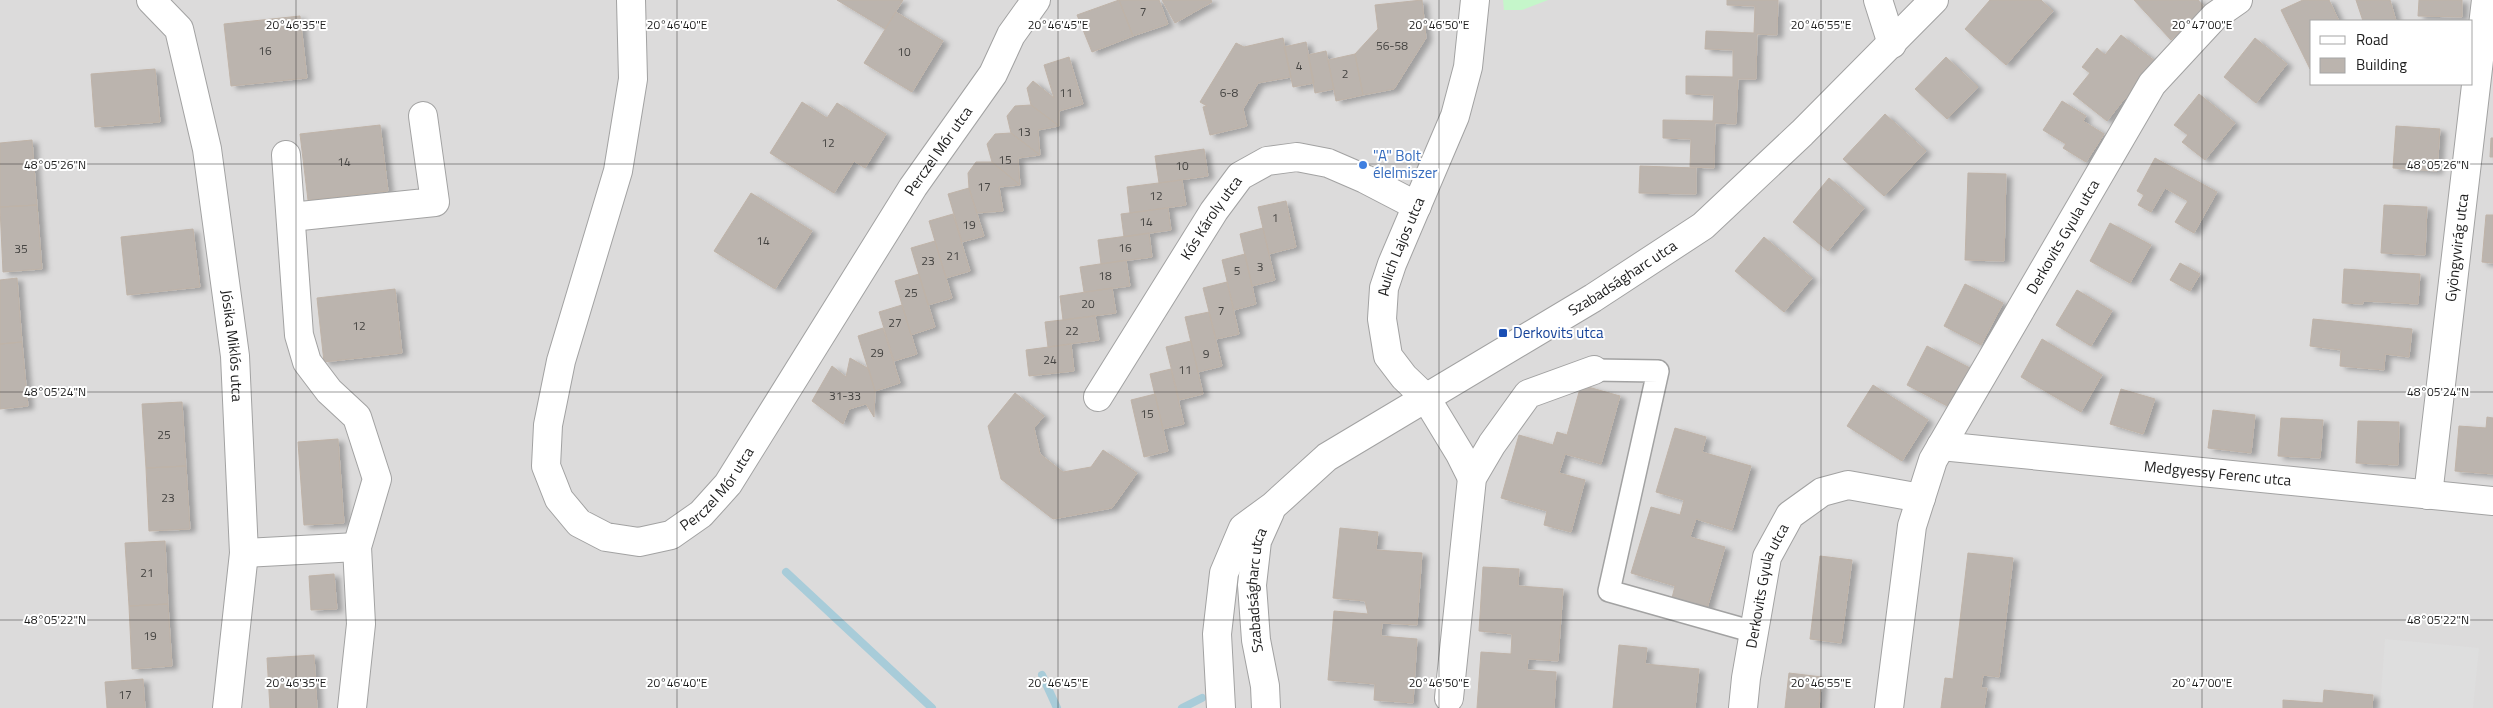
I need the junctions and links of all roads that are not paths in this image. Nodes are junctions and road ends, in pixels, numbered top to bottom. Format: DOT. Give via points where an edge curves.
graph roads {
  1 [pos="151,0"];
  2 [pos="631,0"];
  3 [pos="1036,0"];
  4 [pos="1475,0"];
  5 [pos="1878,0"];
  6 [pos="1934,0"];
  7 [pos="2238,0"];
  8 [pos="2486,0"];
  9 [pos="1892,44"];
  10 [pos="423,116"];
  11 [pos="286,155"];
  12 [pos="1416,206"];
  13 [pos="290,217"];
  14 [pos="1594,370"];
  15 [pos="1098,397"];
  16 [pos="1426,398"];
  17 [pos="1941,446"];
  18 [pos="1472,478"];
  19 [pos="2428,495"];
  20 [pos="1921,498"];
  21 [pos="2493,501"];
  22 [pos="1273,506"];
  23 [pos="357,547"];
  24 [pos="244,552"];
  25 [pos="1221,607"];
  26 [pos="1754,632"];
  27 [pos="1450,698"];
  28 [pos="227,708"];
  29 [pos="352,708"];
  30 [pos="1221,708"];
  31 [pos="1233,708"];
  32 [pos="1266,708"];
  33 [pos="1743,708"];
  34 [pos="1889,708"];
  1 -- 24 [label="street, Jósika Miklós utca" via="178,29 207,149 235,356"];
  2 -- 3 [label="street, Perczel Mór utca" via="633,79 618,172 561,361 548,426 546,466 559,499 579,523 606,537 639,542 671,535 701,514 728,484 912,187 993,74 1011,35"];
  4 -- 12 [label="street, Aulich Lajos utca" via="1468,67 1455,116"];
  5 -- 9 [label="street"];
  6 -- 9 [label="street, Szabadságharc utca"];
  7 -- 17 [label="street, Derkovits Gyula utca" via="2215,16 2152,84"];
  8 -- 19 [label="street, Gyöngyvirág utca"];
  9 -- 16 [label="street, Szabadságharc utca" via="1703,226 1593,298"];
  10 -- 13 [label="street" via="435,202"];
  11 -- 13 [label="street"];
  12 -- 15 [label="street, Kós Károly utca" via="1328,163 1296,157 1267,161 1240,176 1214,211"];
  12 -- 16 [label="street, Aulich Lajos utca" via="1384,288 1382,319 1388,356"];
  13 -- 23 [label="street" via="299,335 307,362 329,392 358,417 377,479"];
  14 -- 18 [label="street" via="1528,394"];
  14 -- 26 [label="street" via="1658,371 1609,591"];
  16 -- 18 [label="street, Aulich Lajos utca"];
  16 -- 22 [label="street, Szabadságharc utca" via="1327,457"];
  17 -- 19 [label="street, Medgyessy Ferenc utca"];
  17 -- 20 [label="street, Derkovits Gyula utca"];
  18 -- 27 [label="street"];
  19 -- 21 [label="street, Medgyessy Ferenc utca"];
  20 -- 26 [label="street, Derkovits Gyula utca" via="1848,485 1822,492 1790,515 1767,557"];
  20 -- 34 [label="street, Derkovits Gyula utca" via="1912,526"];
  22 -- 25 [label="street, Szabadságharc utca" via="1243,528 1224,573"];
  22 -- 32 [label="street, Szabadságharc utca" via="1257,541 1252,585"];
  23 -- 24 [label="street"];
  23 -- 29 [label="street" via="361,624"];
  24 -- 28 [label="street, Jósika Miklós utca"];
  25 -- 30 [label="street, Szabadságharc utca" via="1217,634"];
  25 -- 31 [label="street, Szabadságharc utca"];
  26 -- 33 [label="street, Derkovits Gyula utca"];
}
